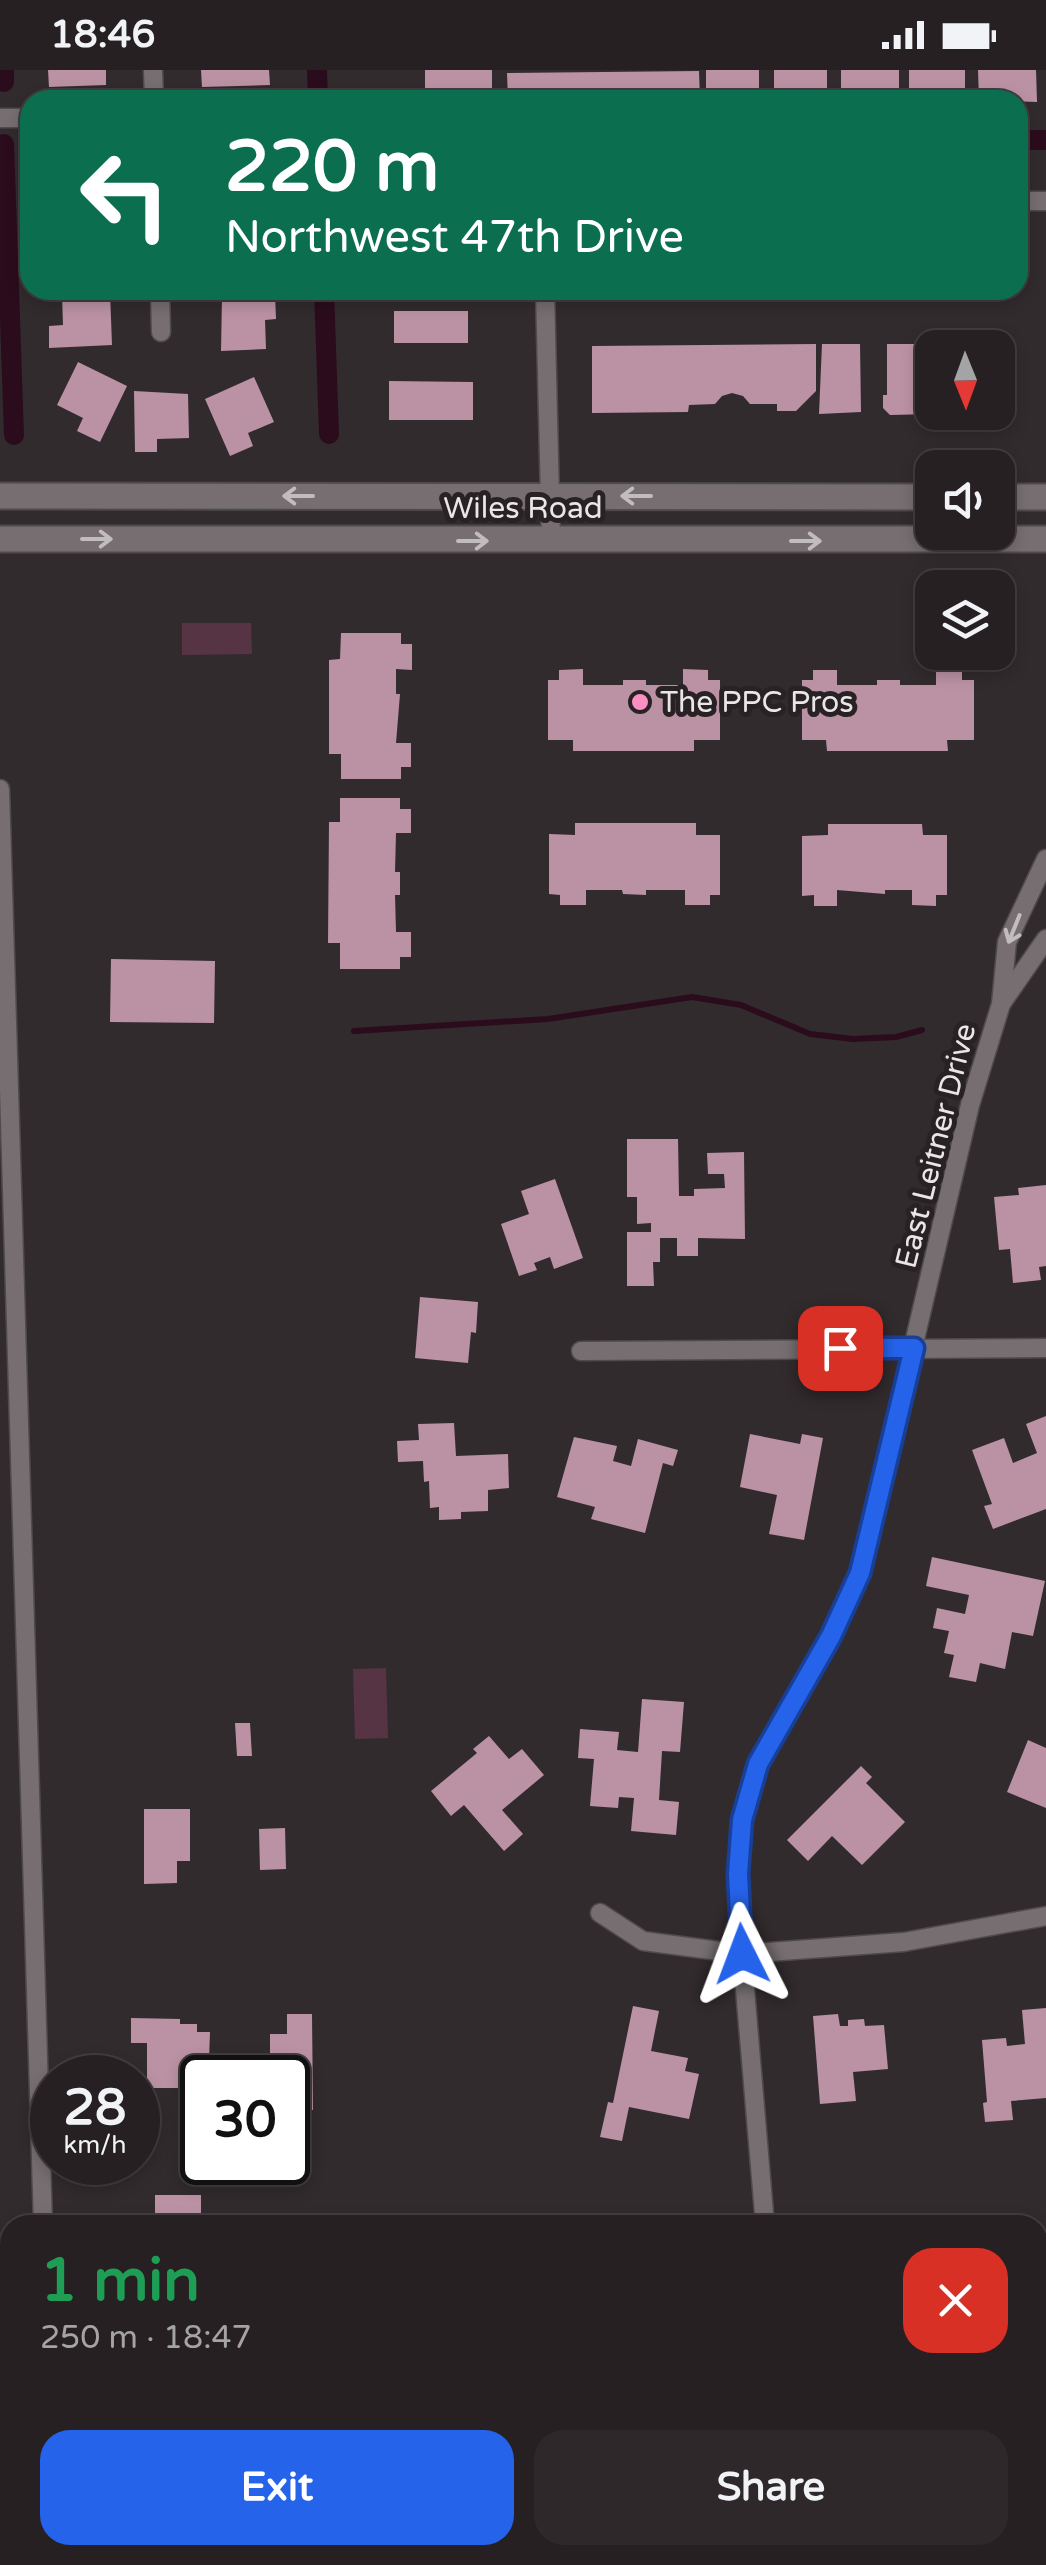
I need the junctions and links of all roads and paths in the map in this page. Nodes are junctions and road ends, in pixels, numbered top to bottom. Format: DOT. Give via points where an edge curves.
graph roads {
  1 [pos="160,300"];
  2 [pos="545,300"];
  3 [pos="161,332"];
  4 [pos="0,496"];
  5 [pos="551,496"];
  6 [pos="915,497"];
  7 [pos="1015,497"];
  8 [pos="1046,497"];
  9 [pos="0,539"];
  10 [pos="1046,540"];
  11 [pos="550,541"];
  12 [pos="0,789"];
  13 [pos="1046,859"];
  14 [pos="1046,939"];
  15 [pos="1001,1004"];
  16 [pos="914,1348"];
  17 [pos="1046,1348"];
  18 [pos="580,1351"];
  19 [pos="600,1913"];
  20 [pos="1046,1916"];
  21 [pos="742,1954"];
  22 [pos="43,2215"];
  23 [pos="764,2215"];
  1 -- 3 [label="street"];
  2 -- 5 [label="street"];
  5 -- 4 [label="main road, Wiles Road, one-way"];
  6 -- 5 [label="main road, Wiles Road, one-way"];
  5 -- 11 [label="street"];
  7 -- 8 [label="main road"];
  9 -- 11 [label="main road, Wiles Road, one-way"];
  11 -- 10 [label="main road, Wiles Road, one-way"];
  12 -- 22 [label="street"];
  13 -- 15 [label="street, East Leitner Drive, one-way" via="1008,942"];
  14 -- 15 [label="street, East Leitner Drive"];
  15 -- 16 [label="street, East Leitner Drive" via="970,1105"];
  16 -- 17 [label="street"];
  16 -- 18 [label="street"];
  16 -- 21 [label="street, East Leitner Drive" via="860,1573 758,1764 742,1820"];
  19 -- 21 [label="street" via="644,1941"];
  20 -- 21 [label="street" via="904,1942"];
  21 -- 23 [label="street, East Leitner Drive"];
}
